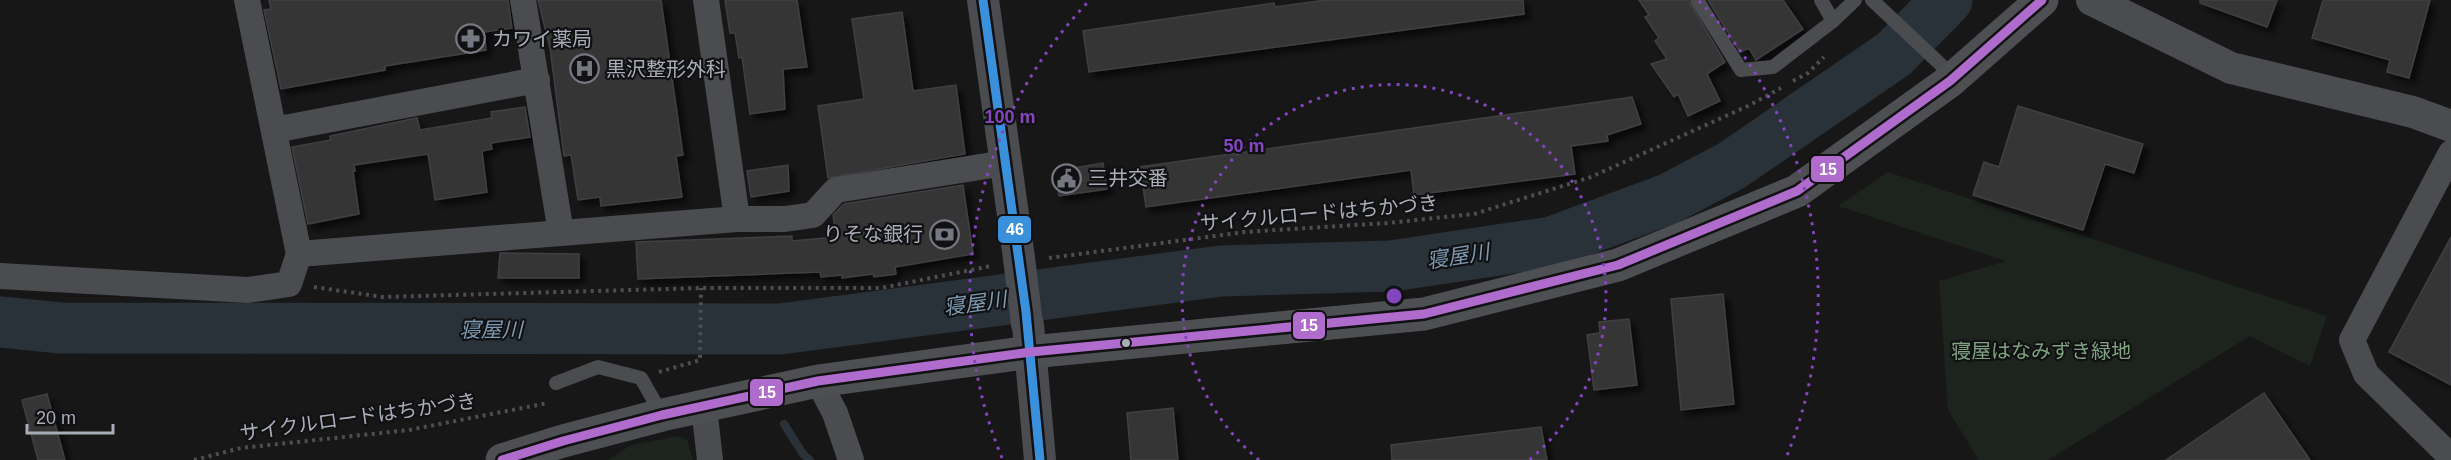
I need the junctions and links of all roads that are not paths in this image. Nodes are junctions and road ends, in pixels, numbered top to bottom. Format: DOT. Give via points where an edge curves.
graph roads {
  1 [pos="247,0"];
  2 [pos="523,0"];
  3 [pos="706,0"];
  4 [pos="983,0"];
  5 [pos="1697,0"];
  6 [pos="1821,0"];
  7 [pos="1855,0"];
  8 [pos="1872,0"];
  9 [pos="2042,0"];
  10 [pos="2092,0"];
  11 [pos="1833,21"];
  12 [pos="1953,77"];
  13 [pos="537,80"];
  14 [pos="2451,126"];
  15 [pos="274,130"];
  16 [pos="2451,153"];
  17 [pos="1005,163"];
  18 [pos="737,219"];
  19 [pos="561,233"];
  20 [pos="299,254"];
  21 [pos="0,276"];
  22 [pos="1029,338"];
  23 [pos="819,381"];
  24 [pos="556,383"];
  25 [pos="704,407"];
  26 [pos="662,415"];
  27 [pos="558,450"];
  28 [pos="2451,457"];
  29 [pos="502,460"];
  30 [pos="710,460"];
  31 [pos="851,460"];
  32 [pos="1040,460"];
  1 -- 15 [label="street"];
  2 -- 13 [label="street"];
  3 -- 18 [label="street"];
  4 -- 17 [label="street"];
  5 -- 11 [label="lane" via="1741,70 1773,68"];
  6 -- 11 [label="lane"];
  7 -- 11 [label="lane"];
  8 -- 12 [label="lane"];
  9 -- 12 [label="main road"];
  10 -- 14 [label="street" via="2231,68 2413,112"];
  12 -- 22 [label="main road" via="1797,190 1618,265 1424,314"];
  13 -- 15 [label="street"];
  13 -- 19 [label="street"];
  15 -- 20 [label="street"];
  16 -- 28 [label="street" via="2352,340 2366,374"];
  17 -- 18 [label="street" via="836,190 813,215"];
  17 -- 22 [label="street, bridge"];
  18 -- 19 [label="street"];
  19 -- 20 [label="street"];
  20 -- 21 [label="street" via="290,284 248,290"];
  22 -- 23 [label="main road"];
  22 -- 32 [label="street"];
  23 -- 25 [label="main road"];
  23 -- 31 [label="street"];
  24 -- 26 [label="lane" via="598,367 641,378"];
  25 -- 26 [label="main road"];
  25 -- 30 [label="street"];
  26 -- 27 [label="main road"];
  27 -- 29 [label="main road"];
}
